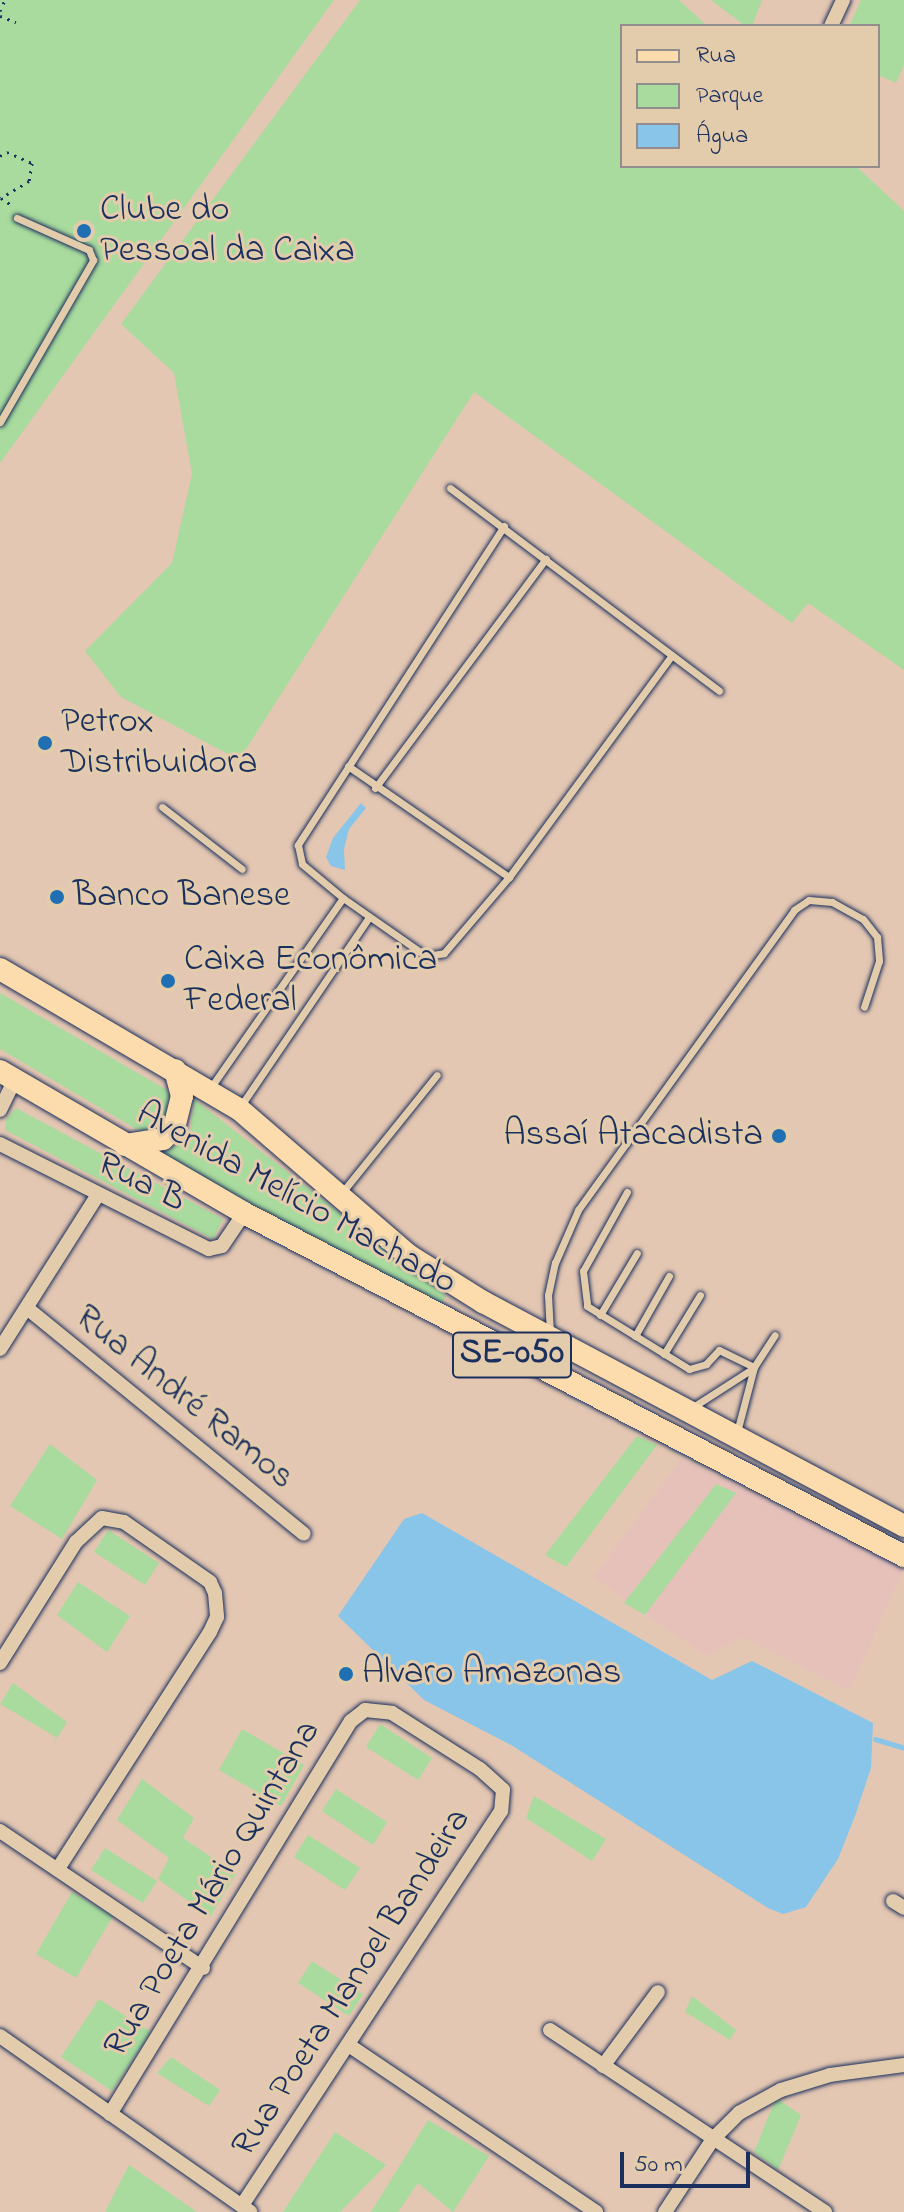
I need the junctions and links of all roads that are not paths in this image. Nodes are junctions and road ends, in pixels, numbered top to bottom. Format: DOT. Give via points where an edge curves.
graph roads {
  1 [pos="843,0"];
  2 [pos="832,24"];
  3 [pos="17,218"];
  4 [pos="0,422"];
  5 [pos="450,488"];
  6 [pos="504,526"];
  7 [pos="546,559"];
  8 [pos="672,655"];
  9 [pos="719,691"];
  10 [pos="348,766"];
  11 [pos="375,788"];
  12 [pos="162,807"];
  13 [pos="242,869"];
  14 [pos="509,877"];
  15 [pos="343,898"];
  16 [pos="369,917"];
  17 [pos="0,969"];
  18 [pos="864,1007"];
  19 [pos="175,1070"];
  20 [pos="7,1075"];
  21 [pos="437,1075"];
  22 [pos="209,1091"];
  23 [pos="239,1109"];
  24 [pos="0,1110"];
  25 [pos="0,1144"];
  26 [pos="125,1145"];
  27 [pos="627,1192"];
  28 [pos="97,1196"];
  29 [pos="339,1196"];
  30 [pos="244,1213"];
  31 [pos="637,1253"];
  32 [pos="669,1276"];
  33 [pos="700,1295"];
  34 [pos="27,1308"];
  35 [pos="600,1315"];
  36 [pos="775,1335"];
  37 [pos="635,1336"];
  38 [pos="550,1337"];
  39 [pos="0,1349"];
  40 [pos="664,1354"];
  41 [pos="754,1367"];
  42 [pos="684,1410"];
  43 [pos="735,1438"];
  44 [pos="904,1526"];
  45 [pos="304,1534"];
  46 [pos="904,1556"];
  47 [pos="0,1663"];
  48 [pos="503,1790"];
  49 [pos="0,1831"];
  50 [pos="58,1869"];
  51 [pos="203,1968"];
  52 [pos="658,1992"];
  53 [pos="550,2030"];
  54 [pos="0,2036"];
  55 [pos="350,2046"];
  56 [pos="904,2065"];
  57 [pos="603,2066"];
  58 [pos="110,2114"];
  59 [pos="713,2139"];
  60 [pos="246,2209"];
  61 [pos="596,2212"];
  62 [pos="665,2212"];
  63 [pos="825,2212"];
  1 -- 2 [label="street"];
  3 -- 4 [label="lane" via="89,250 93,260"];
  5 -- 6 [label="lane"];
  6 -- 7 [label="lane"];
  6 -- 10 [label="lane"];
  7 -- 8 [label="lane"];
  7 -- 11 [label="lane"];
  8 -- 9 [label="lane"];
  8 -- 14 [label="lane"];
  10 -- 11 [label="lane"];
  10 -- 15 [label="lane" via="297,855"];
  11 -- 14 [label="lane"];
  12 -- 13 [label="lane"];
  14 -- 16 [label="lane" via="455,945 436,957 426,956"];
  15 -- 16 [label="lane"];
  15 -- 22 [label="lane"];
  16 -- 23 [label="lane"];
  17 -- 19 [label="main road, Avenida Melício Machado / SE-050"];
  18 -- 38 [label="lane" via="879,961 877,937 863,919 832,902 809,900 794,910 578,1210 555,1263 548,1295"];
  19 -- 22 [label="main road, Avenida Melício Machado / SE-050"];
  19 -- 26 [label="main road" via="182,1096 174,1128 163,1139"];
  20 -- 24 [label="street"];
  20 -- 26 [label="main road, Avenida Melício Machado / SE-050"];
  21 -- 29 [label="lane"];
  22 -- 23 [label="main road, Avenida Melício Machado / SE-050"];
  23 -- 29 [label="main road, Avenida Melício Machado / SE-050"];
  25 -- 28 [label="street, Rua B"];
  26 -- 30 [label="main road, Avenida Melício Machado / SE-050"];
  27 -- 35 [label="lane" via="583,1271 583,1296"];
  28 -- 30 [label="street, Rua B" via="209,1249 222,1246"];
  28 -- 34 [label="street"];
  29 -- 38 [label="main road, Avenida Melício Machado / SE-050" via="408,1255"];
  30 -- 46 [label="main road, Avenida Melício Machado / SE-050"];
  31 -- 35 [label="lane"];
  32 -- 37 [label="lane"];
  33 -- 40 [label="lane"];
  34 -- 39 [label="street"];
  34 -- 45 [label="street, Rua André Ramos"];
  35 -- 37 [label="lane"];
  36 -- 41 [label="lane"];
  37 -- 40 [label="lane"];
  38 -- 42 [label="main road, Avenida Melício Machado / SE-050"];
  40 -- 41 [label="lane" via="697,1368 723,1350"];
  41 -- 42 [label="lane"];
  41 -- 43 [label="lane"];
  42 -- 43 [label="main road, Avenida Melício Machado / SE-050"];
  43 -- 44 [label="main road, Avenida Melício Machado / SE-050"];
  47 -- 50 [label="street" via="76,1542 102,1518 124,1522 210,1582 218,1604 210,1632"];
  48 -- 51 [label="street, Rua Poeta Mário Quintana" via="480,1769 378,1709 365,1710 338,1737"];
  48 -- 55 [label="street, Rua Poeta Manoel Bandeira" via="501,1811 481,1847"];
  49 -- 50 [label="street"];
  50 -- 51 [label="street"];
  51 -- 58 [label="street, Rua Poeta Mário Quintana"];
  52 -- 57 [label="street"];
  53 -- 57 [label="street"];
  54 -- 58 [label="street"];
  55 -- 60 [label="street, Rua Poeta Manoel Bandeira"];
  55 -- 61 [label="street"];
  56 -- 59 [label="street" via="830,2075 781,2090 739,2113"];
  57 -- 59 [label="street"];
  58 -- 60 [label="street"];
  59 -- 62 [label="street"];
  59 -- 63 [label="street"];
}
